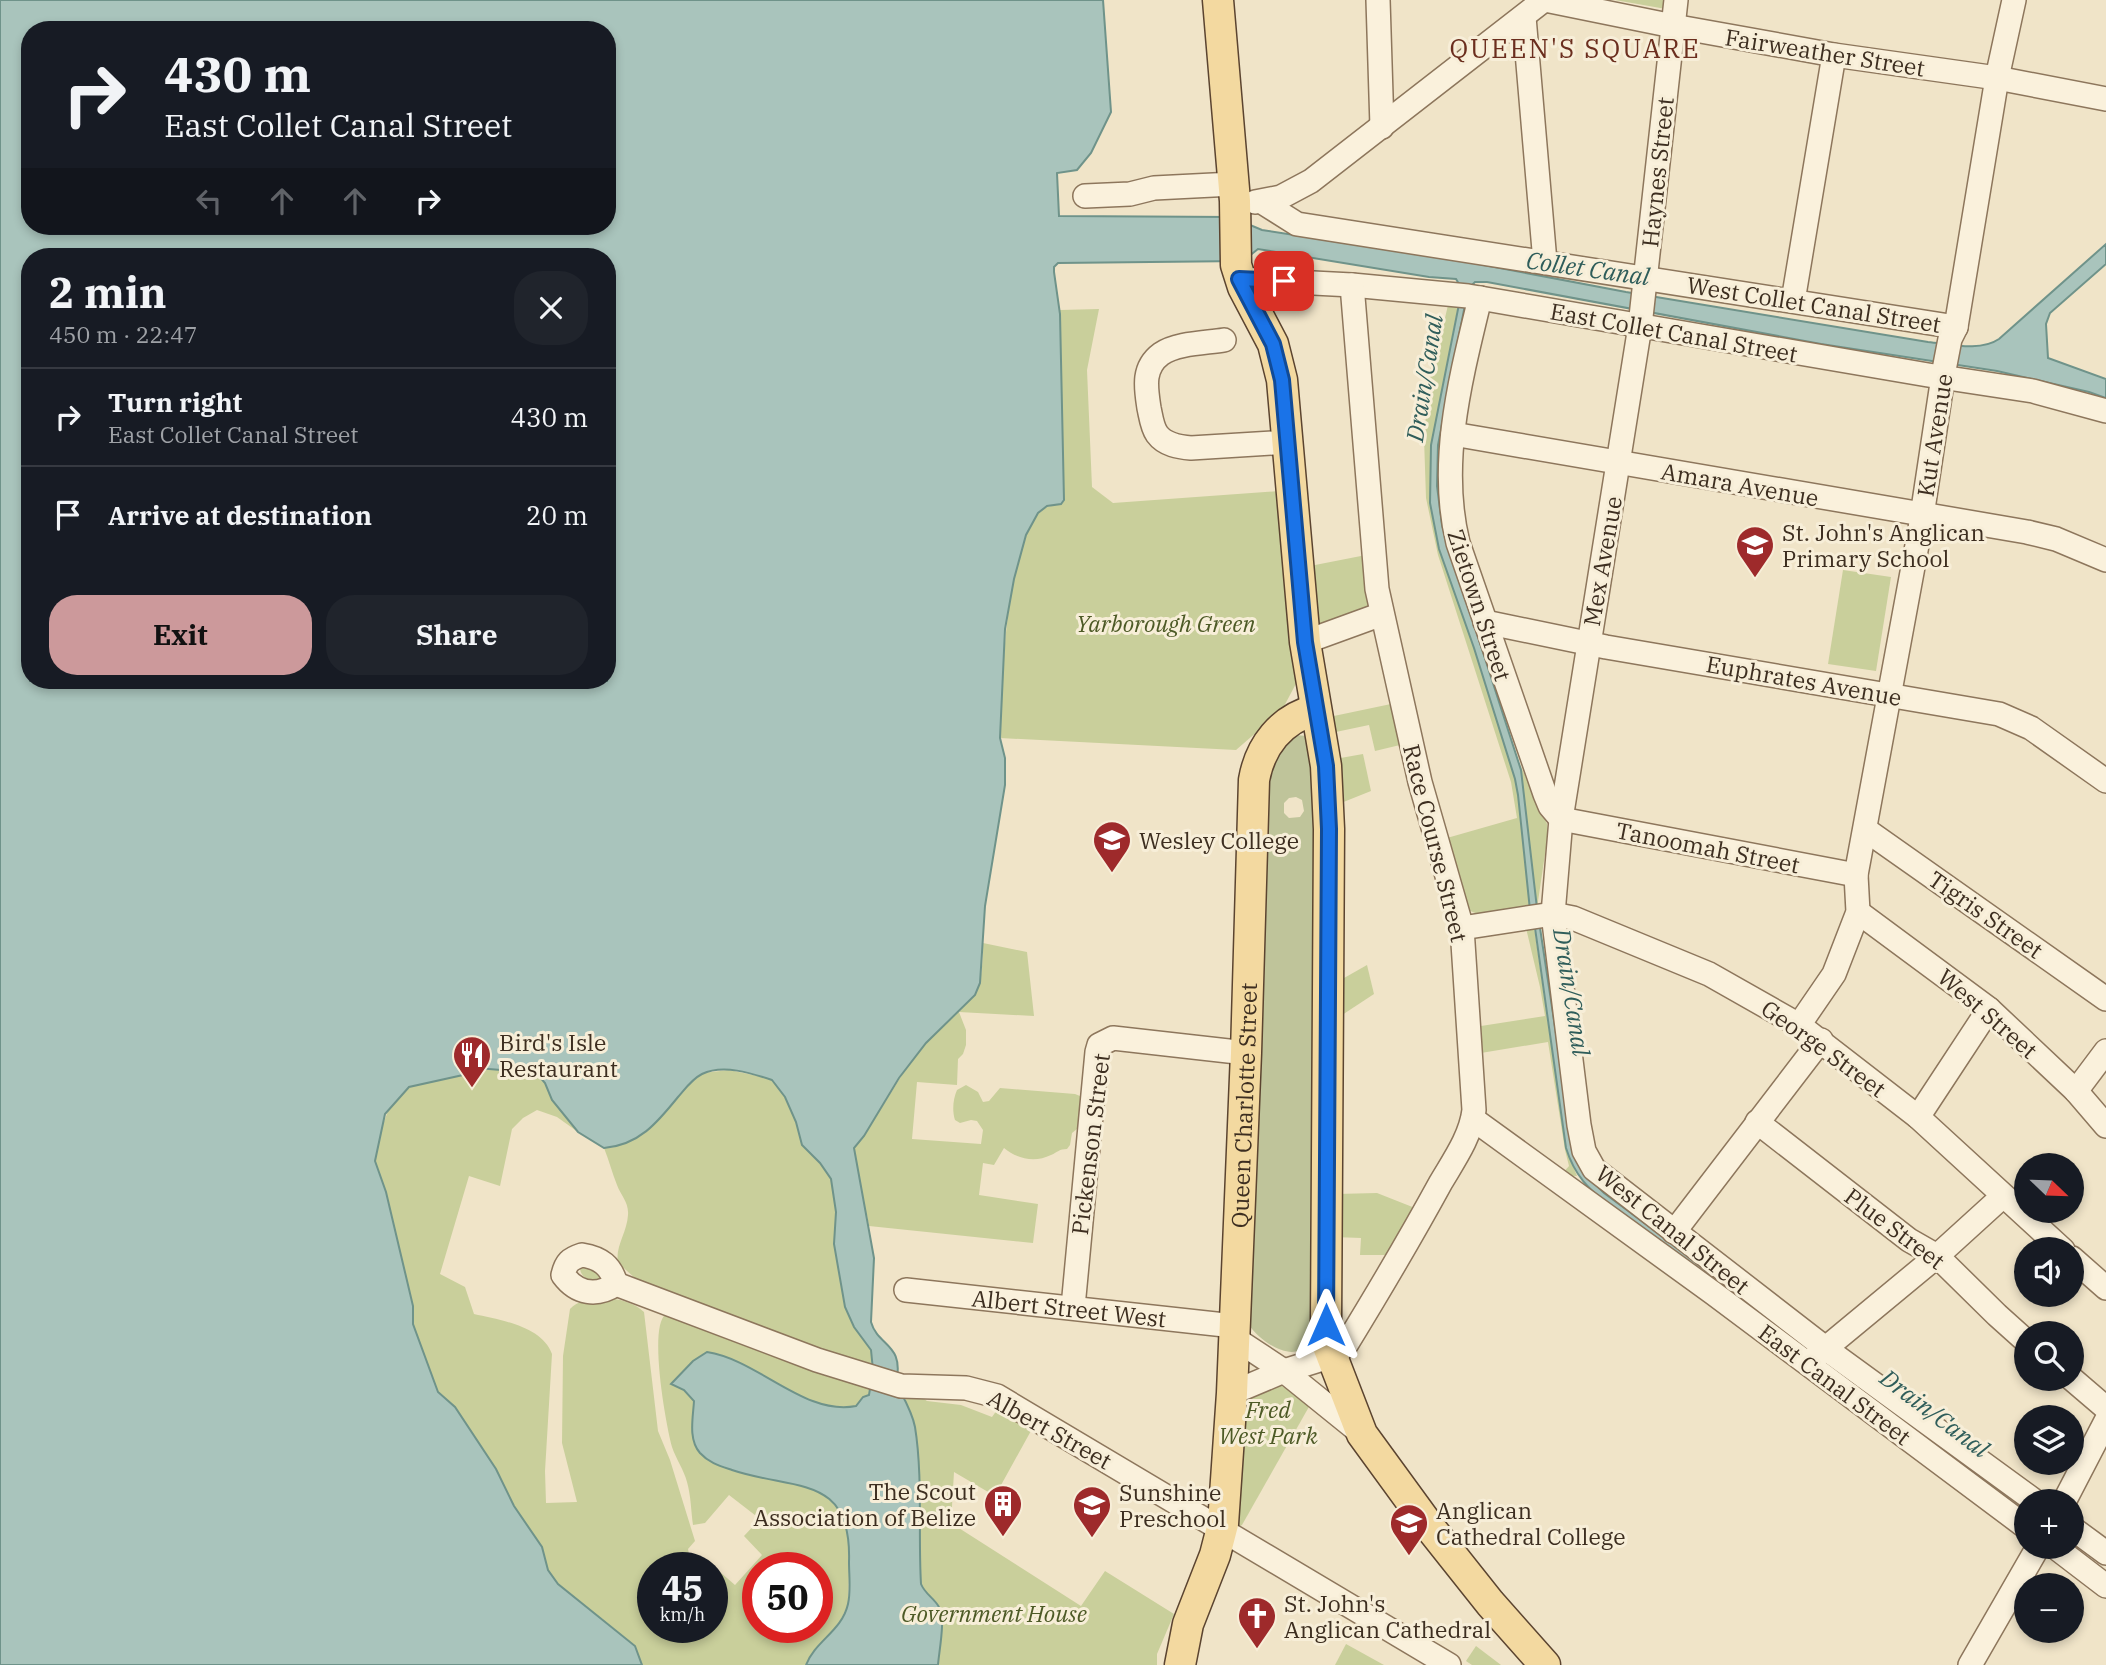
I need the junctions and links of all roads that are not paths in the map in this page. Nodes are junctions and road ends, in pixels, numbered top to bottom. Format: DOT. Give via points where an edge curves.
graph roads {
  1 [pos="1217,0"];
  2 [pos="1378,0"];
  3 [pos="1545,0"];
  4 [pos="1676,0"];
  5 [pos="2014,0"];
  6 [pos="1524,17"];
  7 [pos="1673,26"];
  8 [pos="1833,55"];
  9 [pos="1997,78"];
  10 [pos="2106,99"];
  11 [pos="1382,127"];
  12 [pos="1085,196"];
  13 [pos="1241,200"];
  14 [pos="1545,262"];
  15 [pos="1238,272"];
  16 [pos="1352,285"];
  17 [pos="1469,296"];
  18 [pos="1793,301"];
  19 [pos="1642,302"];
  20 [pos="1953,333"];
  21 [pos="1224,340"];
  22 [pos="1944,374"];
  23 [pos="2106,411"];
  24 [pos="1453,434"];
  25 [pos="1289,442"];
  26 [pos="1619,463"];
  27 [pos="1922,516"];
  28 [pos="2106,560"];
  29 [pos="1381,614"];
  30 [pos="1485,622"];
  31 [pos="1305,642"];
  32 [pos="1588,644"];
  33 [pos="1891,695"];
  34 [pos="1315,710"];
  35 [pos="2106,781"];
  36 [pos="1561,819"];
  37 [pos="1866,830"];
  38 [pos="1856,875"];
  39 [pos="1858,912"];
  40 [pos="1541,916"];
  41 [pos="1462,928"];
  42 [pos="2106,999"];
  43 [pos="1989,1009"];
  44 [pos="1799,1025"];
  45 [pos="1821,1040"];
  46 [pos="2106,1051"];
  47 [pos="1246,1053"];
  48 [pos="2076,1091"];
  49 [pos="1918,1117"];
  50 [pos="1473,1119"];
  51 [pos="1757,1122"];
  52 [pos="2106,1126"];
  53 [pos="2003,1196"];
  54 [pos="1674,1232"];
  55 [pos="2049,1237"];
  56 [pos="1937,1256"];
  57 [pos="2084,1269"];
  58 [pos="616,1284"];
  59 [pos="2106,1288"];
  60 [pos="906,1290"];
  61 [pos="1073,1307"];
  62 [pos="2014,1330"];
  63 [pos="1234,1332"];
  64 [pos="1332,1356"];
  65 [pos="1816,1356"];
  66 [pos="1284,1371"];
  67 [pos="2084,1389"];
  68 [pos="1232,1393"];
  69 [pos="2106,1408"];
  70 [pos="2106,1421"];
  71 [pos="1362,1434"];
  72 [pos="2016,1489"];
  73 [pos="2071,1489"];
  74 [pos="2014,1517"];
  75 [pos="1223,1531"];
  76 [pos="2084,1537"];
  77 [pos="2106,1553"];
  78 [pos="2031,1559"];
  79 [pos="2071,1559"];
  80 [pos="2106,1586"];
  81 [pos="1180,1665"];
  82 [pos="1449,1665"];
  83 [pos="1545,1665"];
  84 [pos="1970,1665"];
  1 -- 13 [label="main road"];
  2 -- 11 [label="street"];
  3 -- 6 [label="street"];
  3 -- 7 [label="street, Fairweather Street"];
  4 -- 7 [label="street, Haynes Street"];
  5 -- 9 [label="street, Kut Avenue"];
  6 -- 11 [label="street"];
  6 -- 14 [label="street"];
  7 -- 8 [label="street, Fairweather Street"];
  7 -- 19 [label="street, Haynes Street"];
  8 -- 9 [label="street, Fairweather Street"];
  8 -- 18 [label="street"];
  9 -- 10 [label="street, Fairweather Street"];
  9 -- 20 [label="street, Kut Avenue"];
  11 -- 13 [label="street" via="1311,181 1281,197"];
  12 -- 13 [label="street" via="1154,188"];
  13 -- 14 [label="street, West Collet Canal Street" via="1297,224"];
  13 -- 15 [label="main road"];
  14 -- 19 [label="street, West Collet Canal Street"];
  15 -- 16 [label="street, East Collet Canal Street"];
  15 -- 25 [label="main road" via="1276,352"];
  16 -- 17 [label="street, East Collet Canal Street"];
  16 -- 29 [label="street, Race Course Street"];
  17 -- 19 [label="street, East Collet Canal Street"];
  17 -- 24 [label="street, Zietown Street"];
  18 -- 19 [label="street, West Collet Canal Street"];
  18 -- 20 [label="street, West Collet Canal Street"];
  19 -- 22 [label="street, East Collet Canal Street"];
  19 -- 26 [label="street, Mex Avenue"];
  20 -- 22 [label="street, Kut Avenue"];
  21 -- 25 [label="street" via="1176,348 1154,360 1145,385 1157,433 1164,441 1191,448"];
  22 -- 23 [label="street, East Collet Canal Street"];
  22 -- 27 [label="street, Kut Avenue"];
  24 -- 26 [label="street, Amara Avenue"];
  24 -- 30 [label="street, Zietown Street" via="1450,491 1454,525"];
  25 -- 31 [label="main road"];
  26 -- 27 [label="street, Amara Avenue"];
  26 -- 32 [label="street, Mex Avenue"];
  27 -- 28 [label="street, Amara Avenue" via="2046,536"];
  27 -- 33 [label="street, Kut Avenue"];
  29 -- 31 [label="street"];
  29 -- 41 [label="street, Race Course Street" via="1420,782"];
  30 -- 32 [label="street, Euphrates Avenue"];
  30 -- 36 [label="street, Zietown Street" via="1545,794"];
  31 -- 34 [label="main road"];
  32 -- 33 [label="street, Euphrates Avenue"];
  32 -- 36 [label="street, Mex Avenue"];
  33 -- 35 [label="street, Euphrates Avenue" via="2016,720"];
  33 -- 37 [label="street, Kut Avenue"];
  34 -- 47 [label="main road, Queen Charlotte Street" via="1282,727 1256,766"];
  34 -- 64 [label="main road" via="1326,766 1329,829 1326,1336"];
  36 -- 38 [label="street, Tanoomah Street"];
  36 -- 40 [label="street, West Canal Street"];
  37 -- 38 [label="street, Kut Avenue"];
  37 -- 42 [label="street, Tigris Street"];
  38 -- 39 [label="street, Kut Avenue"];
  39 -- 43 [label="street, West Street"];
  39 -- 44 [label="street, Kut Avenue" via="1834,974"];
  40 -- 41 [label="street, George Street"];
  40 -- 44 [label="street, George Street" via="1573,918 1709,974"];
  40 -- 54 [label="street, West Canal Street" via="1584,1151 1594,1169"];
  41 -- 50 [label="street, Race Course Street"];
  43 -- 48 [label="street, West Street"];
  43 -- 49 [label="street"];
  44 -- 45 [label="street, George Street"];
  45 -- 49 [label="street, George Street"];
  45 -- 51 [label="street"];
  46 -- 48 [label="street"];
  47 -- 61 [label="street, Pickenson Street" via="1113,1038 1099,1045"];
  47 -- 63 [label="main road, Queen Charlotte Street"];
  48 -- 52 [label="street, West Street"];
  49 -- 53 [label="street, George Street"];
  50 -- 64 [label="street, Race Course Street" via="1419,1223 1346,1345"];
  50 -- 65 [label="street, East Canal Street"];
  51 -- 54 [label="street"];
  51 -- 56 [label="street, Plue Street" via="1909,1240"];
  53 -- 55 [label="street, George Street"];
  53 -- 56 [label="street"];
  54 -- 65 [label="street, West Canal Street"];
  56 -- 62 [label="street, Plue Street"];
  56 -- 65 [label="street"];
  57 -- 59 [label="street"];
  58 -- 75 [label="street, Albert Street" via="901,1387 966,1388 997,1396"];
  60 -- 61 [label="street, Albert Street West"];
  61 -- 63 [label="street, Albert Street West"];
  63 -- 66 [label="street, Albert Street West"];
  63 -- 68 [label="main road, Queen Charlotte Street"];
  64 -- 66 [label="street"];
  64 -- 71 [label="main road"];
  65 -- 72 [label="street, West Canal Street"];
  65 -- 74 [label="street, East Canal Street"];
  66 -- 68 [label="street"];
  66 -- 71 [label="street, Albert Street West"];
  67 -- 69 [label="street"];
  68 -- 75 [label="main road, Queen Charlotte Street"];
  70 -- 73 [label="street"];
  71 -- 83 [label="main road, Albert Street West" via="1432,1530"];
  75 -- 81 [label="main road, Queen Charlotte Street" via="1188,1624"];
  75 -- 82 [label="street, Albert Street"];
  76 -- 77 [label="street"];
  78 -- 84 [label="street"];
  79 -- 80 [label="street"];
}
